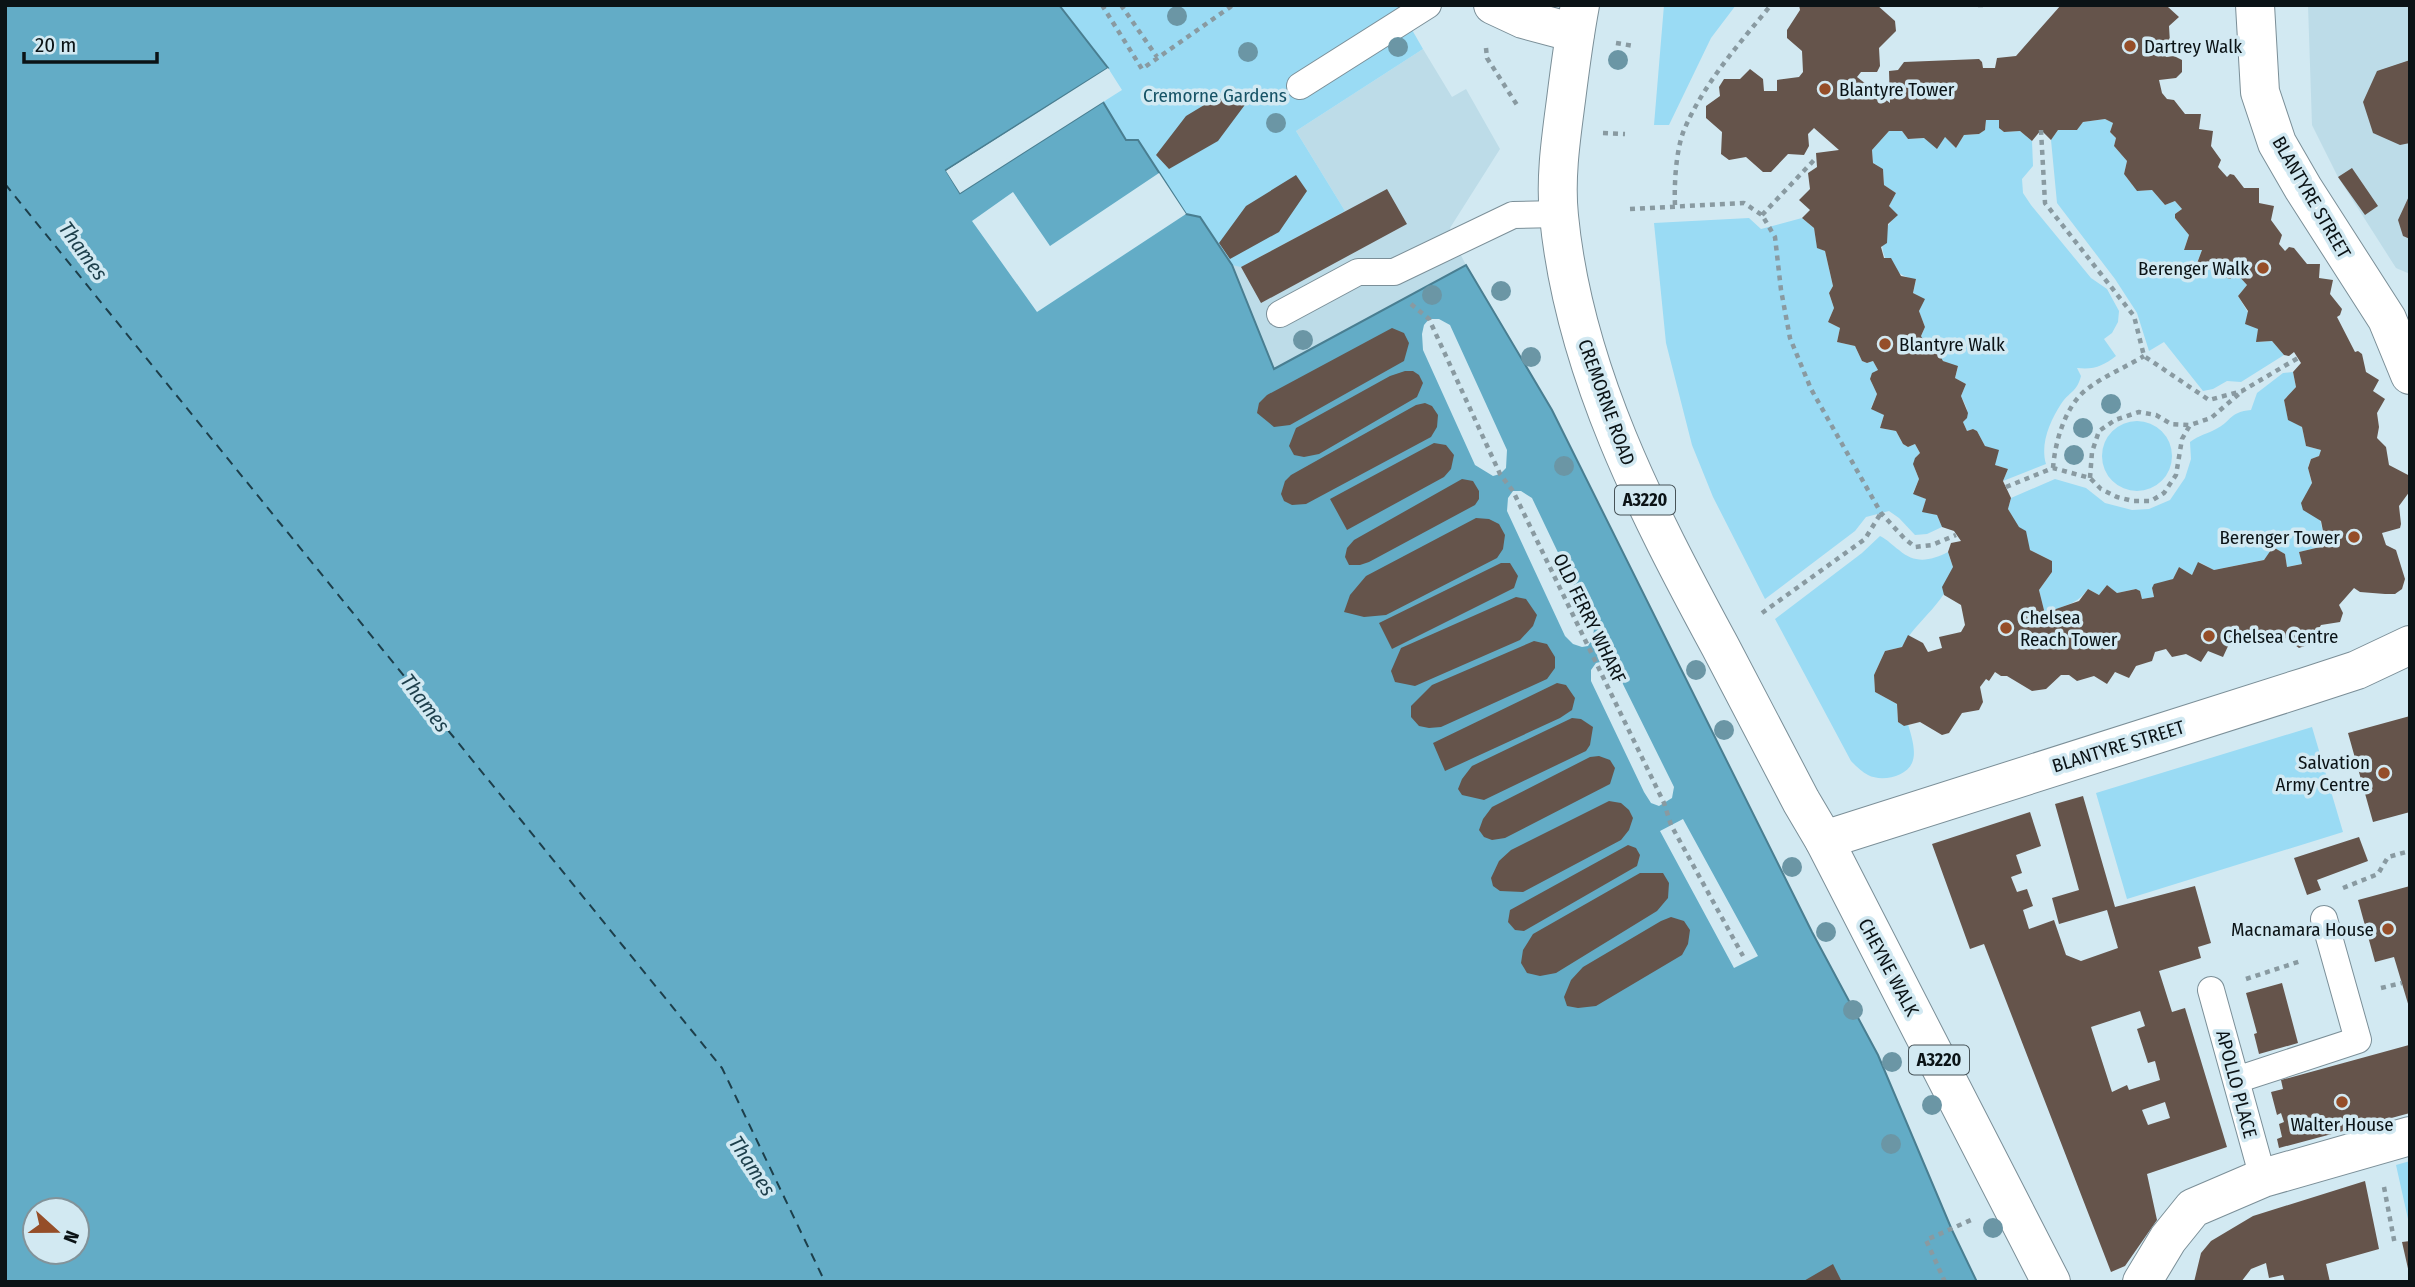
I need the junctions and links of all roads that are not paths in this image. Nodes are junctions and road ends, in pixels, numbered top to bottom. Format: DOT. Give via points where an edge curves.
graph roads {
  1 [pos="1428,5"];
  2 [pos="1493,5"];
  3 [pos="2255,5"];
  4 [pos="1588,27"];
  5 [pos="1300,86"];
  6 [pos="1559,214"];
  7 [pos="1280,314"];
  8 [pos="2410,375"];
  9 [pos="2410,645"];
  10 [pos="1824,840"];
  11 [pos="2324,919"];
  12 [pos="2211,990"];
  13 [pos="2236,1080"];
  14 [pos="2410,1136"];
  15 [pos="2263,1178"];
  16 [pos="2051,1282"];
  17 [pos="2142,1282"];
  1 -- 5 [label="lane"];
  2 -- 4 [label="main road" via="1523,19"];
  3 -- 8 [label="main road, BLANTYRE STREET" via="2260,92 2277,143 2387,319"];
  4 -- 6 [label="main road, CREMORNE ROAD / A3220" via="1560,160"];
  6 -- 7 [label="lane" via="1513,215 1394,272 1359,272"];
  6 -- 10 [label="main road, CREMORNE ROAD / A3220" via="1582,337 1614,432 1668,550"];
  9 -- 10 [label="main road, BLANTYRE STREET" via="2305,688"];
  10 -- 16 [label="main road, CHEYNE WALK / A3220"];
  11 -- 13 [label="lane" via="2358,1040"];
  12 -- 13 [label="lane, APOLLO PLACE"];
  13 -- 15 [label="lane, APOLLO PLACE"];
  14 -- 15 [label="main road"];
  15 -- 17 [label="main road" via="2193,1208"];
}
